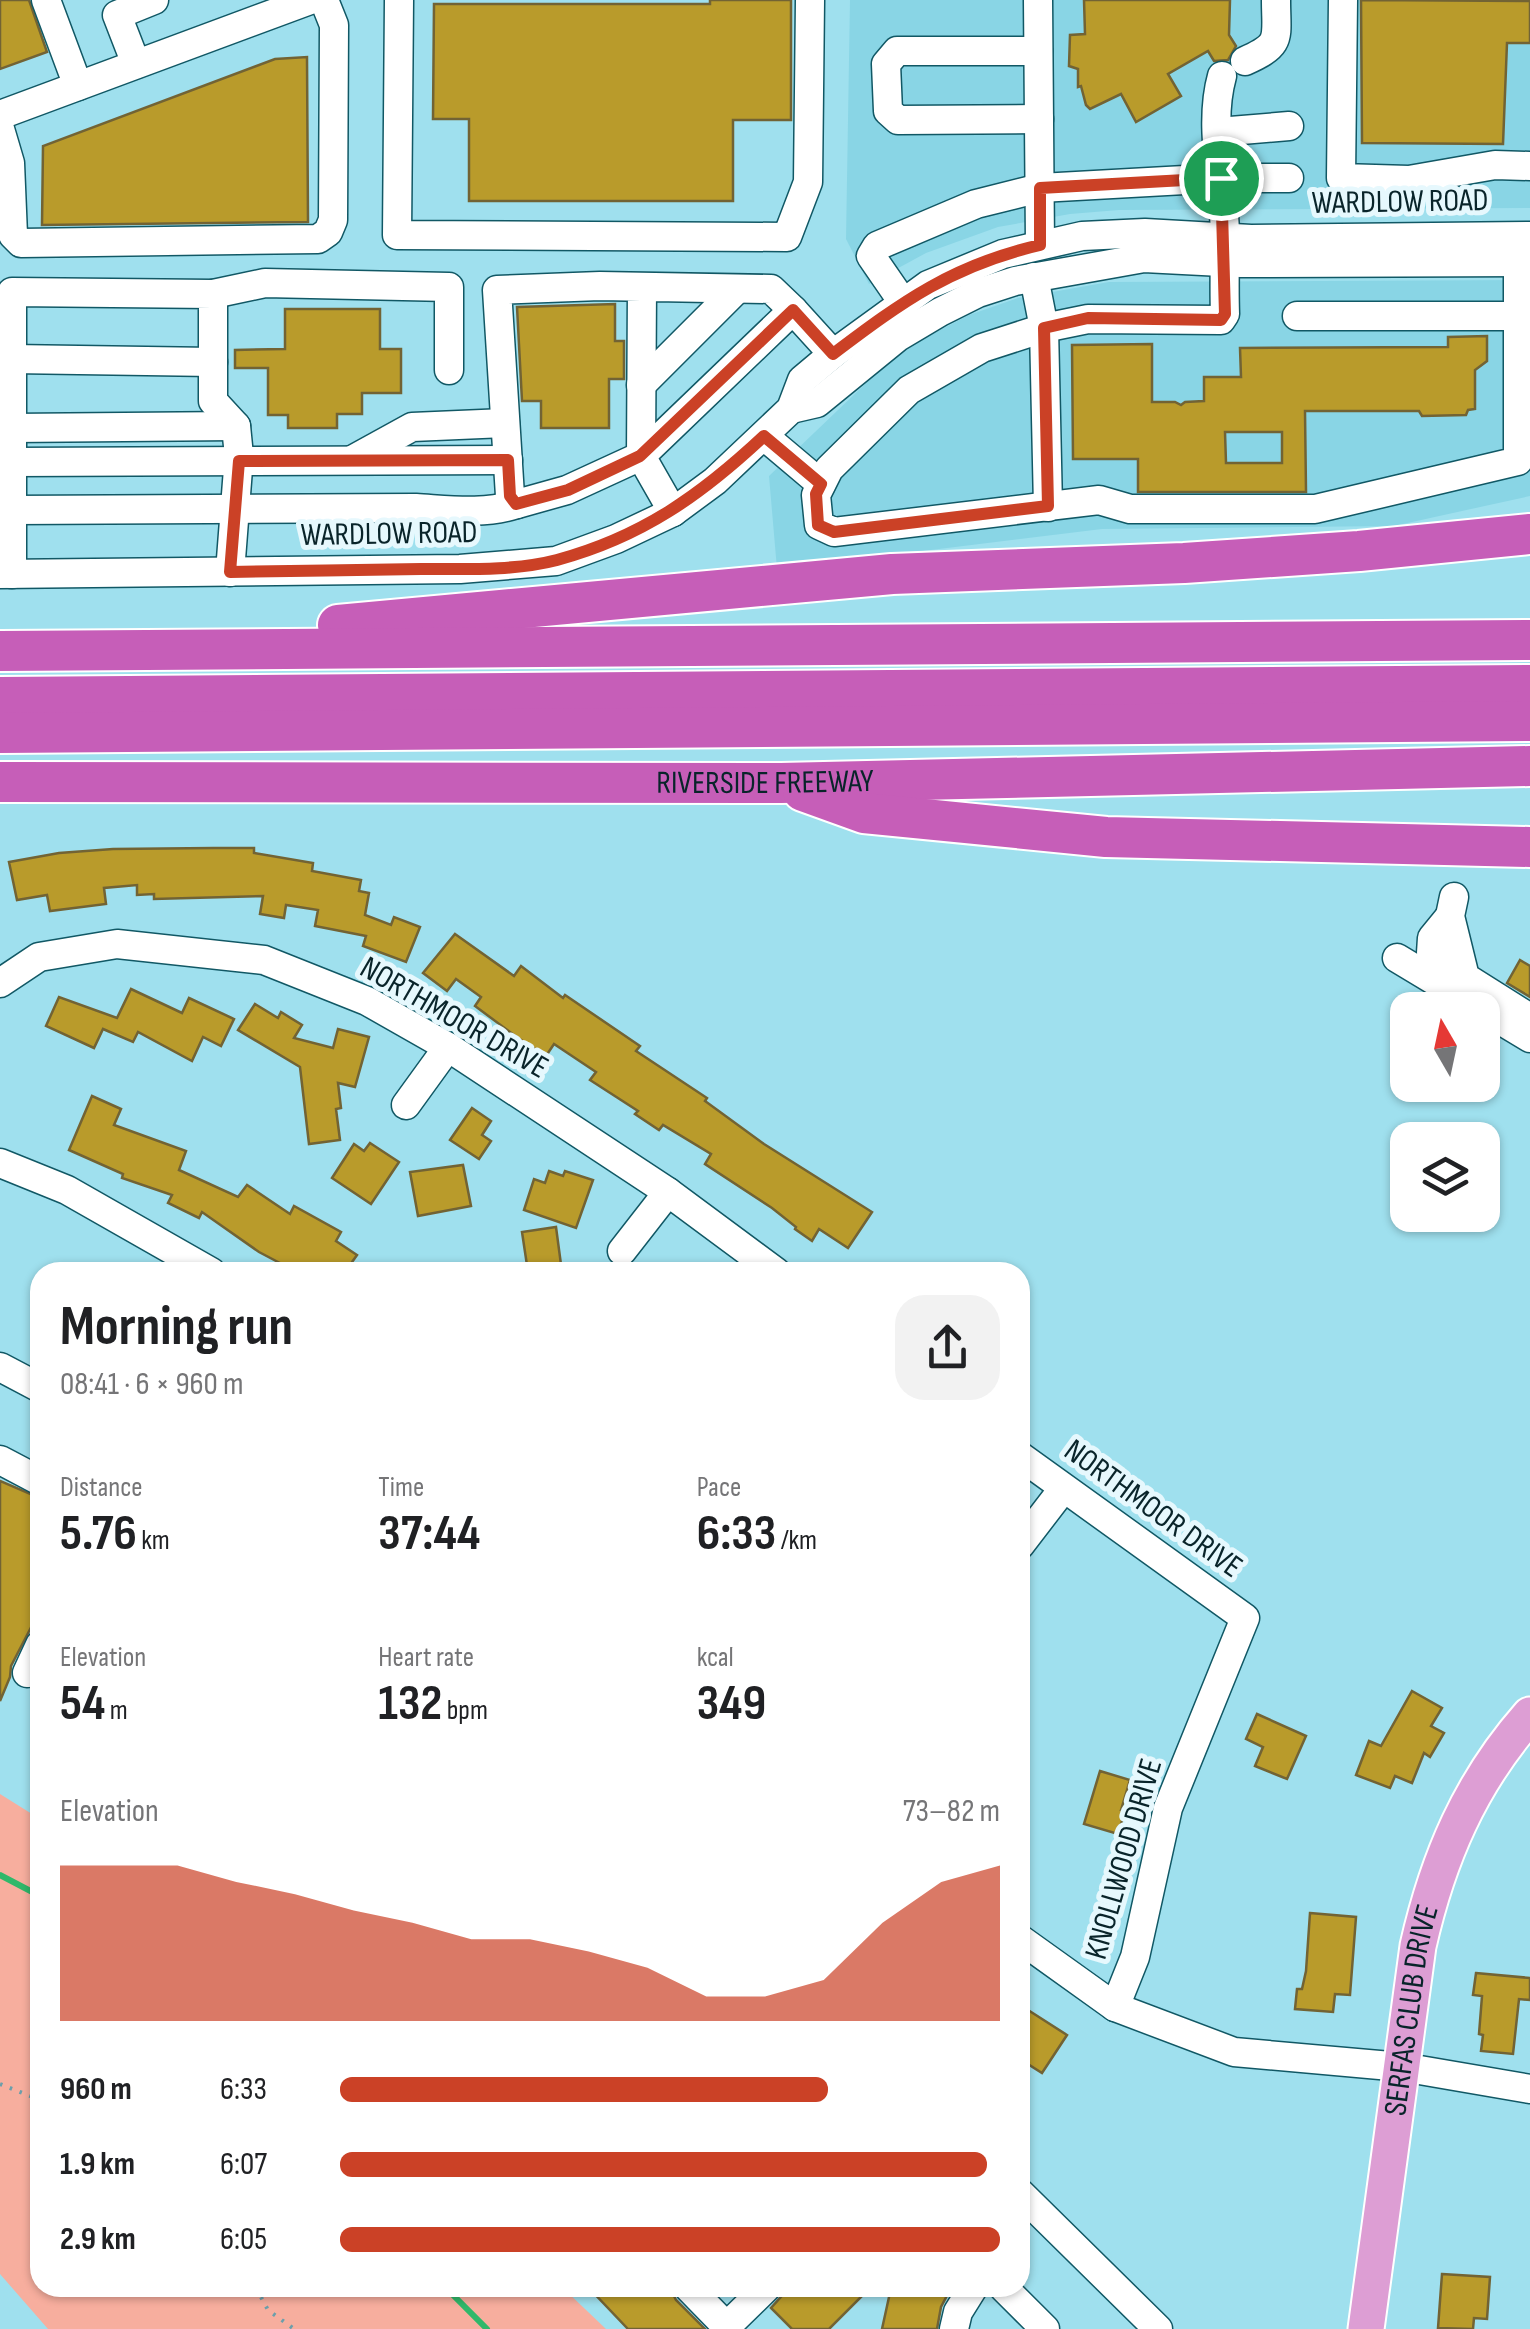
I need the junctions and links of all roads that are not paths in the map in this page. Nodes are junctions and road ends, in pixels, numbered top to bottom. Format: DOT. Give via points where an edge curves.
graph roads {
  1 [pos="46,0"];
  2 [pos="154,0"];
  3 [pos="310,0"];
  4 [pos="324,0"];
  5 [pos="399,0"];
  6 [pos="810,0"];
  7 [pos="1038,0"];
  8 [pos="1276,0"];
  9 [pos="1343,0"];
  10 [pos="114,7"];
  11 [pos="1038,51"];
  12 [pos="136,64"];
  13 [pos="78,86"];
  14 [pos="0,115"];
  15 [pos="1039,119"];
  16 [pos="1289,126"];
  17 [pos="0,129"];
  18 [pos="1218,132"];
  19 [pos="1530,166"];
  20 [pos="1221,178"];
  21 [pos="1289,178"];
  22 [pos="1040,188"];
  23 [pos="1530,236"];
  24 [pos="1040,245"];
  25 [pos="1224,250"];
  26 [pos="1524,262"];
  27 [pos="1034,277"];
  28 [pos="928,286"];
  29 [pos="642,287"];
  30 [pos="737,289"];
  31 [pos="213,294"];
  32 [pos="902,302"];
  33 [pos="793,310"];
  34 [pos="940,312"];
  35 [pos="1297,316"];
  36 [pos="1518,316"];
  37 [pos="1044,328"];
  38 [pos="833,354"];
  39 [pos="12,359"];
  40 [pos="213,362"];
  41 [pos="449,370"];
  42 [pos="641,386"];
  43 [pos="791,409"];
  44 [pos="505,423"];
  45 [pos="236,426"];
  46 [pos="12,428"];
  47 [pos="764,436"];
  48 [pos="640,456"];
  49 [pos="351,460"];
  50 [pos="508,460"];
  51 [pos="239,461"];
  52 [pos="12,462"];
  53 [pos="821,484"];
  54 [pos="516,504"];
  55 [pos="1048,506"];
  56 [pos="12,510"];
  57 [pos="235,510"];
  58 [pos="673,512"];
  59 [pos="1530,534"];
  60 [pos="230,572"];
  61 [pos="6,574"];
  62 [pos="1530,640"];
  63 [pos="11,651"];
  64 [pos="1530,684"];
  65 [pos="0,698"];
  66 [pos="1530,721"];
  67 [pos="0,733"];
  68 [pos="1530,766"];
  69 [pos="0,782"];
  70 [pos="781,783"];
  71 [pos="1530,847"];
  72 [pos="1452,907"];
  73 [pos="1398,958"];
  74 [pos="0,984"];
  75 [pos="1530,1018"];
  76 [pos="1530,1038"];
  77 [pos="448,1047"];
  78 [pos="406,1105"];
  79 [pos="0,1163"];
  80 [pos="668,1192"];
  81 [pos="622,1251"];
  82 [pos="193,1262"];
  83 [pos="762,1262"];
  84 [pos="0,1368"];
  85 [pos="30,1383"];
  86 [pos="0,1460"];
  87 [pos="1030,1464"];
  88 [pos="30,1476"];
  89 [pos="1063,1489"];
  90 [pos="1030,1532"];
  91 [pos="1246,1618"];
  92 [pos="30,1667"];
  93 [pos="27,1673"];
  94 [pos="1530,1715"];
  95 [pos="1030,1946"];
  96 [pos="1115,2007"];
  97 [pos="1402,2067"];
  98 [pos="1530,2089"];
  99 [pos="1030,2203"];
  100 [pos="698,2297"];
  101 [pos="757,2297"];
  102 [pos="967,2297"];
  103 [pos="1011,2297"];
  104 [pos="1034,2325"];
  105 [pos="728,2328"];
  106 [pos="954,2329"];
  107 [pos="1158,2329"];
  108 [pos="1366,2329"];
  1 -- 13 [label="street"];
  2 -- 10 [label="street"];
  3 -- 12 [label="street"];
  4 -- 17 [label="street" via="334,25 333,220 318,239 21,242 13,235 10,163"];
  5 -- 6 [label="street" via="397,235 787,236 808,182"];
  7 -- 11 [label="street"];
  8 -- 18 [label="street" via="1276,39 1270,50 1234,68 1216,98"];
  9 -- 19 [label="street" via="1342,178 1410,180 1495,164"];
  10 -- 12 [label="street"];
  11 -- 15 [label="street"];
  11 -- 15 [label="street" via="896,51 886,64 888,111 898,120"];
  12 -- 13 [label="street"];
  13 -- 14 [label="street"];
  15 -- 22 [label="street"];
  16 -- 18 [label="street"];
  18 -- 20 [label="street"];
  20 -- 21 [label="street"];
  20 -- 22 [label="street"];
  20 -- 25 [label="street"];
  22 -- 24 [label="street"];
  22 -- 32 [label="street" via="976,204 878,246 872,256"];
  23 -- 25 [label="street, WARDLOW ROAD"];
  24 -- 25 [label="street, WARDLOW ROAD" via="1129,234"];
  24 -- 28 [label="street, WARDLOW ROAD"];
  25 -- 26 [label="street, WARDLOW ROAD"];
  25 -- 27 [label="street, WARDLOW ROAD"];
  25 -- 37 [label="street" via="1221,320 1088,318"];
  26 -- 36 [label="street"];
  27 -- 34 [label="street, WARDLOW ROAD"];
  27 -- 37 [label="street"];
  28 -- 32 [label="street, WARDLOW ROAD"];
  28 -- 34 [label="street"];
  29 -- 30 [label="street"];
  29 -- 42 [label="street"];
  29 -- 44 [label="street" via="497,290"];
  30 -- 33 [label="street" via="771,289"];
  30 -- 42 [label="street"];
  31 -- 39 [label="street" via="12,292"];
  31 -- 40 [label="street"];
  31 -- 41 [label="street" via="265,284 449,288"];
  32 -- 38 [label="street, WARDLOW ROAD"];
  33 -- 38 [label="street"];
  33 -- 48 [label="street"];
  34 -- 43 [label="street, WARDLOW ROAD" via="817,403"];
  35 -- 36 [label="street"];
  36 -- 55 [label="street" via="1518,462 1315,509 1130,510 1099,500"];
  37 -- 53 [label="street" via="982,348 909,390 828,469"];
  37 -- 55 [label="street"];
  38 -- 43 [label="street, WARDLOW ROAD" via="802,380"];
  39 -- 40 [label="street"];
  39 -- 46 [label="street"];
  40 -- 45 [label="street" via="212,401"];
  42 -- 48 [label="street"];
  43 -- 47 [label="street, WARDLOW ROAD"];
  44 -- 49 [label="street" via="412,427"];
  44 -- 50 [label="street"];
  45 -- 46 [label="street"];
  45 -- 51 [label="street"];
  46 -- 52 [label="street"];
  47 -- 53 [label="street"];
  47 -- 58 [label="street, WARDLOW ROAD"];
  48 -- 54 [label="street" via="568,490"];
  48 -- 58 [label="street"];
  49 -- 50 [label="street"];
  49 -- 51 [label="street"];
  50 -- 54 [label="street"];
  51 -- 52 [label="street"];
  51 -- 57 [label="street"];
  52 -- 56 [label="street"];
  53 -- 55 [label="street" via="818,525 834,532"];
  54 -- 57 [label="street" via="462,512"];
  56 -- 57 [label="street"];
  56 -- 61 [label="street"];
  57 -- 60 [label="street"];
  58 -- 60 [label="street, WARDLOW ROAD" via="556,560 460,569"];
  59 -- 63 [label="highway" via="1184,562 892,574"];
  60 -- 61 [label="street, WARDLOW ROAD"];
  62 -- 63 [label="highway"];
  64 -- 65 [label="highway"];
  66 -- 67 [label="highway"];
  68 -- 70 [label="highway, RIVERSIDE FREEWAY"];
  69 -- 70 [label="highway, RIVERSIDE FREEWAY"];
  70 -- 71 [label="highway" via="864,814 1106,837"];
  72 -- 75 [label="street" via="1466,977"];
  73 -- 76 [label="street"];
  74 -- 77 [label="street, NORTHMOOR DRIVE" via="39,957 117,944 264,960 367,1001"];
  77 -- 78 [label="street"];
  77 -- 80 [label="street, NORTHMOOR DRIVE"];
  79 -- 82 [label="street" via="67,1190"];
  80 -- 81 [label="street"];
  80 -- 83 [label="street, NORTHMOOR DRIVE"];
  84 -- 85 [label="street"];
  86 -- 88 [label="street"];
  87 -- 89 [label="street, NORTHMOOR DRIVE"];
  89 -- 90 [label="street"];
  89 -- 91 [label="street, NORTHMOOR DRIVE"];
  91 -- 96 [label="street, KNOLLWOOD DRIVE" via="1168,1808 1135,1957"];
  92 -- 93 [label="street"];
  94 -- 97 [label="main road, SERFAS CLUB DRIVE" via="1480,1779 1430,1892"];
  95 -- 96 [label="street"];
  96 -- 97 [label="street" via="1234,2052"];
  97 -- 98 [label="street"];
  97 -- 108 [label="main road, SERFAS CLUB DRIVE"];
  99 -- 107 [label="street"];
  100 -- 105 [label="street"];
  101 -- 105 [label="street"];
  102 -- 106 [label="street"];
  103 -- 104 [label="street"];
}
